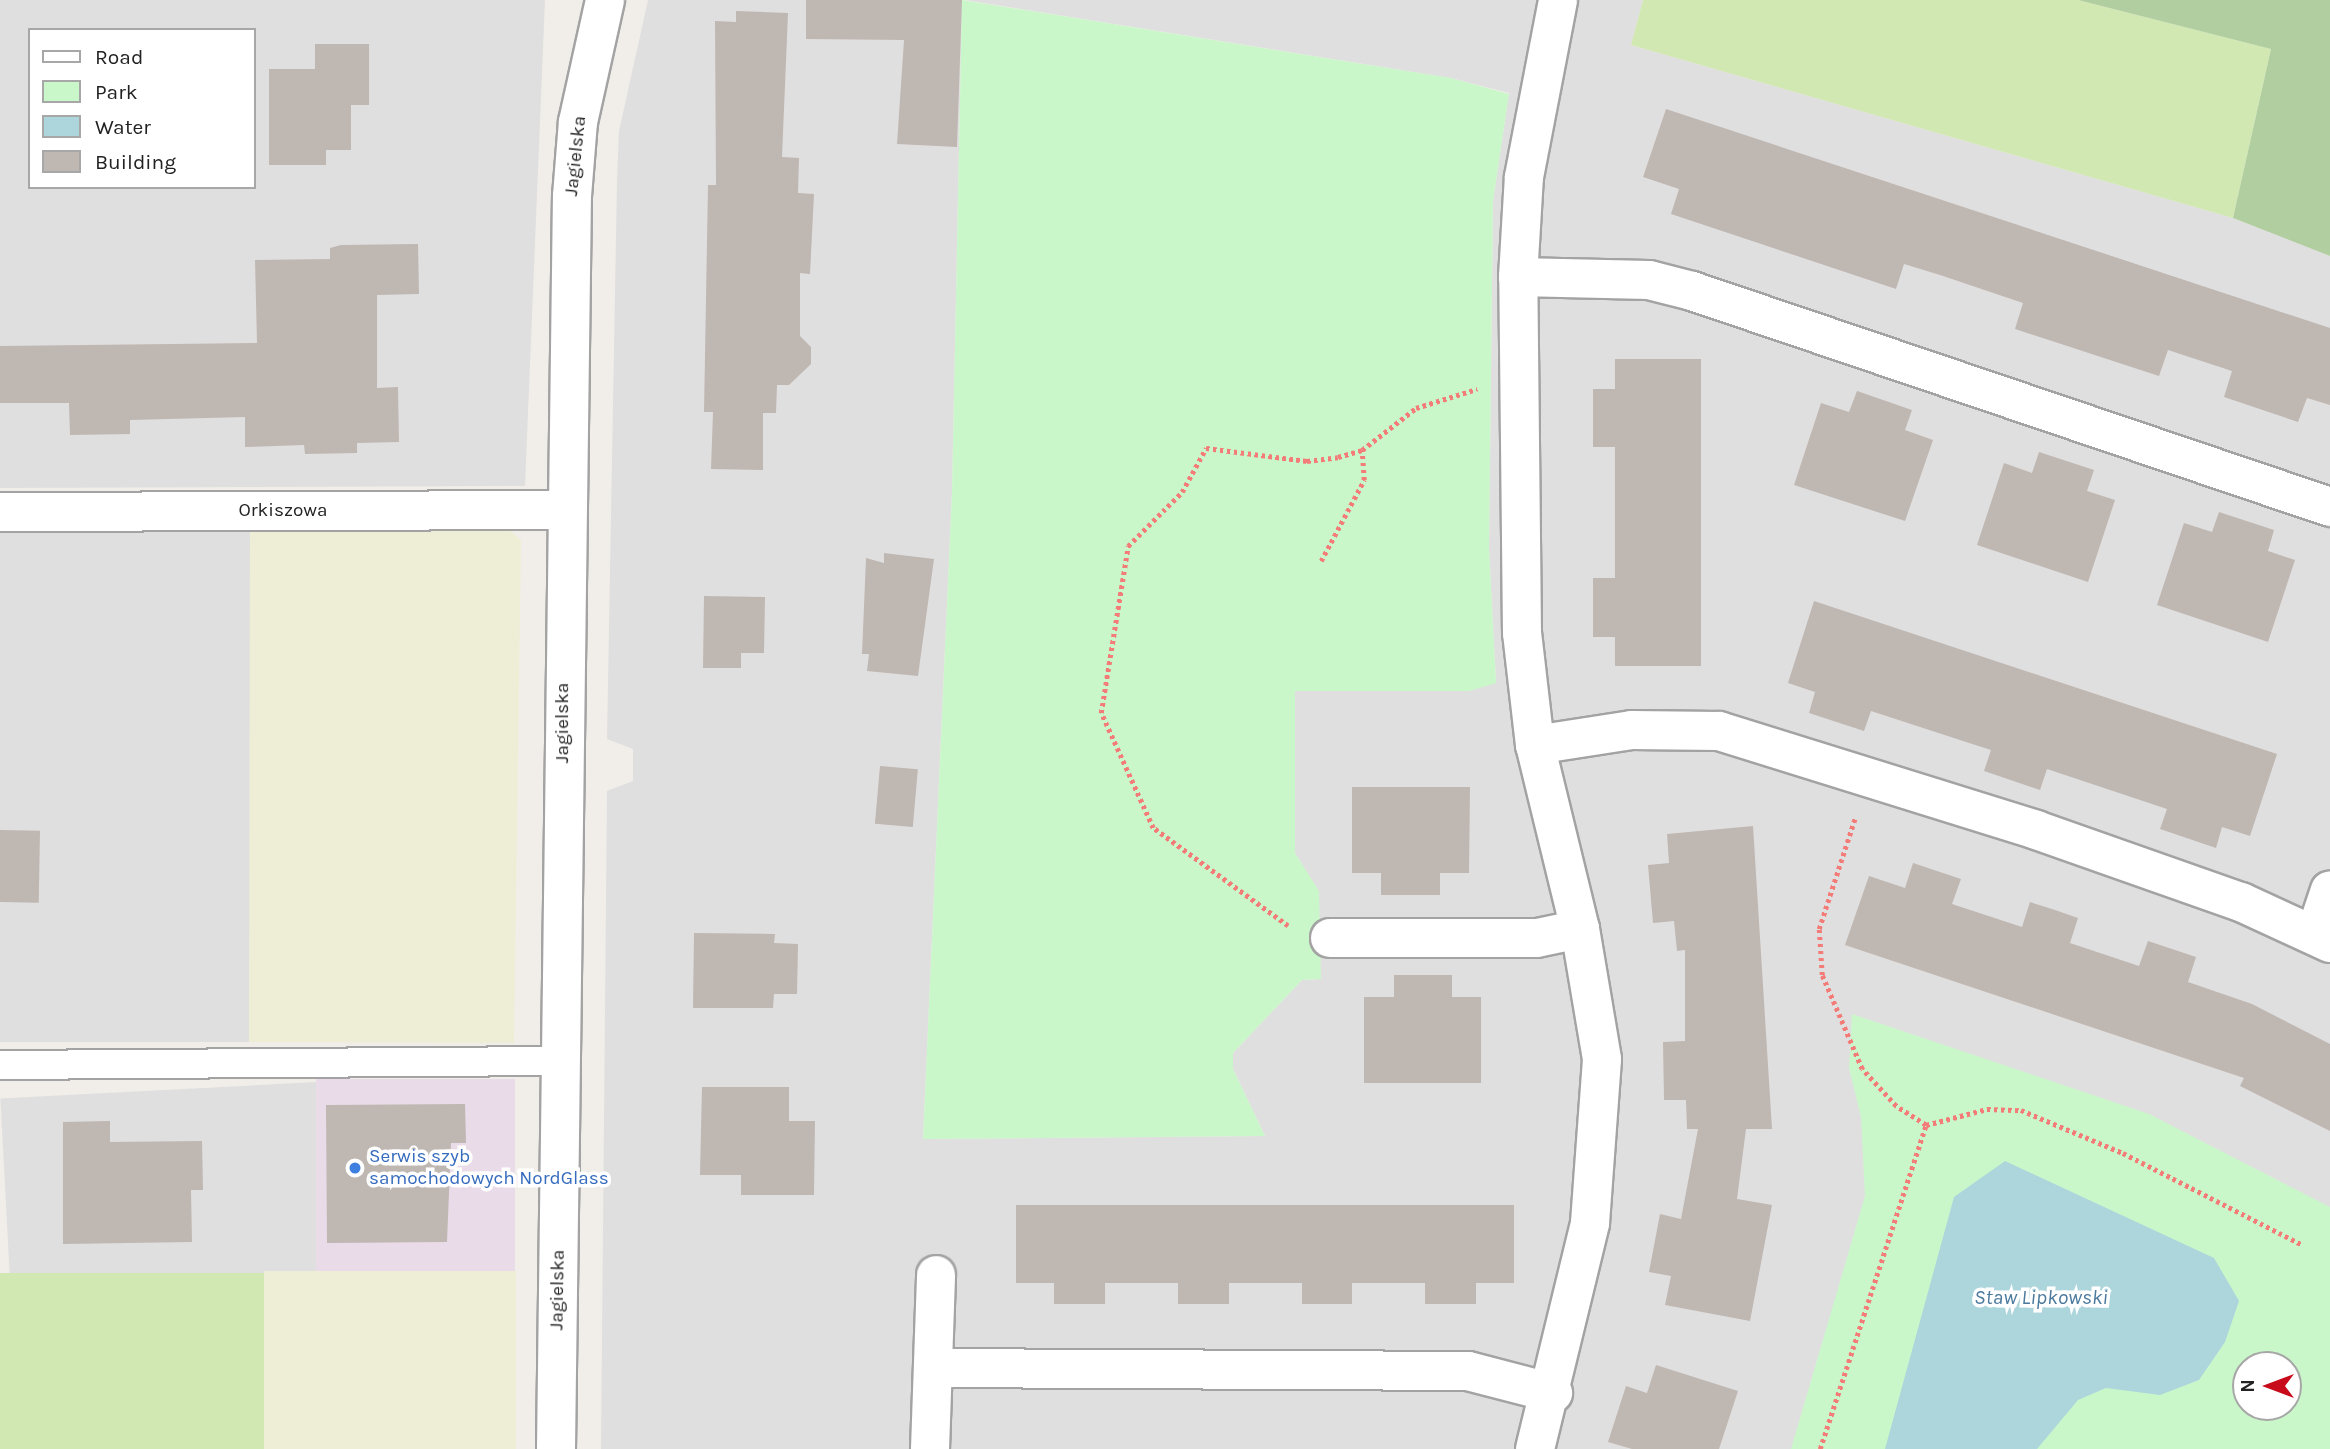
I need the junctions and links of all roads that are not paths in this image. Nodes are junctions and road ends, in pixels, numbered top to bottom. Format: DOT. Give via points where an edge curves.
graph roads {
  1 [pos="604,0"];
  2 [pos="1558,0"];
  3 [pos="1518,277"];
  4 [pos="2330,507"];
  5 [pos="565,510"];
  6 [pos="0,512"];
  7 [pos="1535,745"];
  8 [pos="2330,890"];
  9 [pos="1580,929"];
  10 [pos="1330,938"];
  11 [pos="2323,939"];
  12 [pos="560,1061"];
  13 [pos="0,1065"];
  14 [pos="936,1275"];
  15 [pos="933,1368"];
  16 [pos="1553,1393"];
  17 [pos="556,1449"];
  18 [pos="930,1449"];
  19 [pos="1535,1449"];
  1 -- 5 [label="street, Jagielska" via="578,122 572,196"];
  2 -- 3 [label="street" via="1524,177"];
  3 -- 4 [label="street" via="1649,280 1692,291"];
  3 -- 7 [label="street" via="1522,633"];
  5 -- 6 [label="street, Orkiszowa"];
  5 -- 12 [label="street, Jagielska"];
  7 -- 9 [label="street"];
  7 -- 11 [label="street" via="1632,730 1719,731 1868,776 2241,902"];
  8 -- 11 [label="street"];
  9 -- 10 [label="street" via="1537,938"];
  9 -- 16 [label="street" via="1602,1059 1590,1223"];
  12 -- 13 [label="lane"];
  12 -- 17 [label="street, Jagielska"];
  14 -- 15 [label="street"];
  15 -- 16 [label="street" via="1468,1371"];
  15 -- 18 [label="street"];
  16 -- 19 [label="street"];
}
